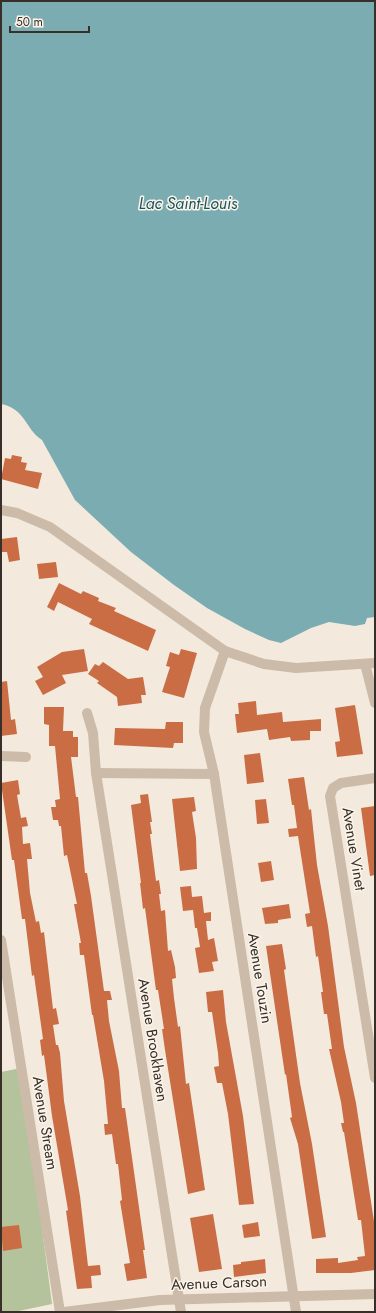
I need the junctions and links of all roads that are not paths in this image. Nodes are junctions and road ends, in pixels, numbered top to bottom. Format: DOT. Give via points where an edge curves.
graph roads {
  1 [pos="1,510"];
  2 [pos="225,651"];
  3 [pos="370,663"];
  4 [pos="375,704"];
  5 [pos="87,713"];
  6 [pos="1,756"];
  7 [pos="26,757"];
  8 [pos="96,773"];
  9 [pos="214,774"];
  10 [pos="375,778"];
  11 [pos="1,940"];
  12 [pos="6,1007"];
  13 [pos="375,1078"];
  14 [pos="375,1294"];
  15 [pos="294,1296"];
  16 [pos="179,1300"];
  17 [pos="60,1312"];
  18 [pos="64,1312"];
  19 [pos="181,1312"];
  20 [pos="296,1312"];
  1 -- 2 [label="street" via="17,513 50,527"];
  2 -- 3 [label="street" via="264,664 296,668"];
  2 -- 9 [label="street, Avenue Touzin" via="205,708 204,732"];
  3 -- 4 [label="street"];
  5 -- 8 [label="street, Avenue Brookhaven" via="93,733"];
  6 -- 7 [label="street"];
  8 -- 9 [label="street"];
  8 -- 16 [label="street, Avenue Brookhaven"];
  9 -- 15 [label="street, Avenue Touzin"];
  10 -- 13 [label="street, Avenue Vinet" via="341,783 333,788 330,796"];
  11 -- 12 [label="street, Avenue Stream"];
  12 -- 17 [label="street, Avenue Stream"];
  14 -- 15 [label="street, Avenue Carson"];
  15 -- 16 [label="street, Avenue Carson"];
  15 -- 20 [label="street, Avenue Touzin"];
  16 -- 18 [label="street, Avenue Carson"];
  16 -- 19 [label="street, Avenue Brookhaven"];
}
